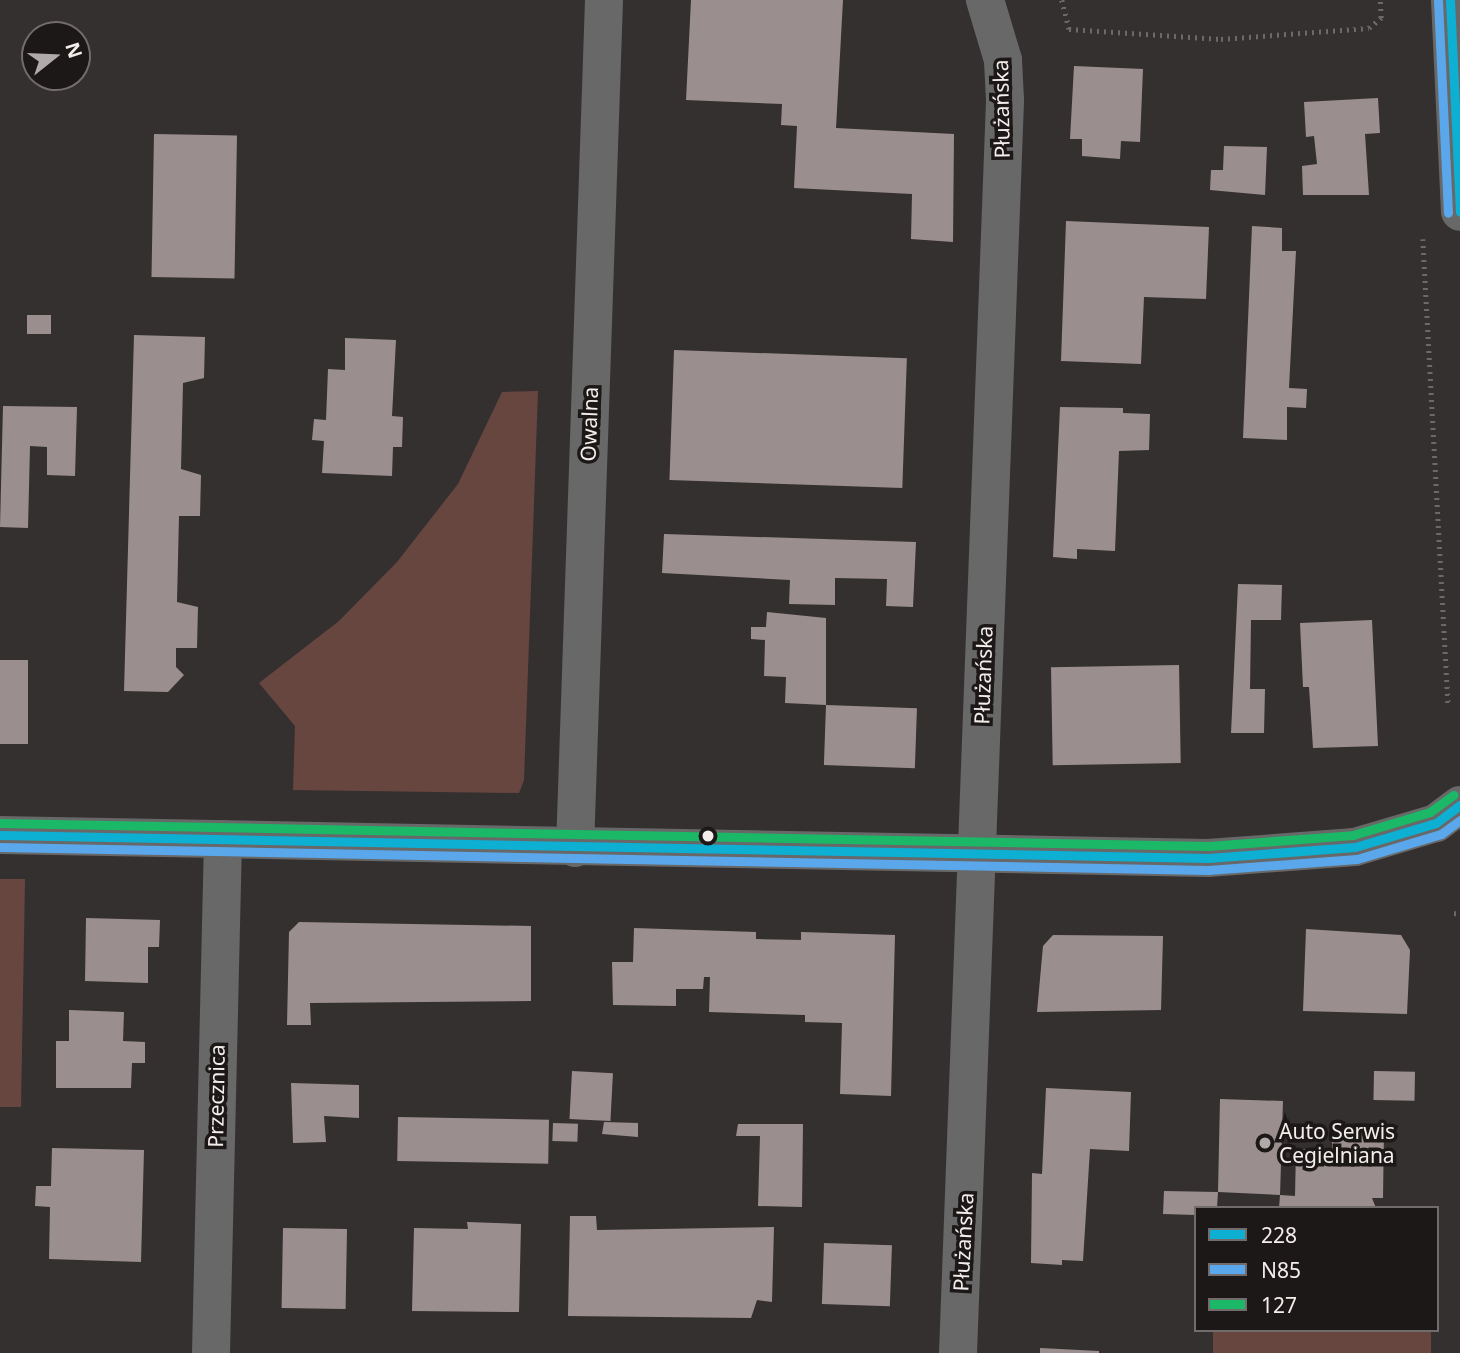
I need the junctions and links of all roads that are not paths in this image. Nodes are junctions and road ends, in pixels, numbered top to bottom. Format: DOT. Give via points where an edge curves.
graph roads {
  1 [pos="604,0"];
  2 [pos="985,0"];
  3 [pos="1450,0"];
  4 [pos="1460,212"];
  5 [pos="1460,805"];
  6 [pos="0,835"];
  7 [pos="223,839"];
  8 [pos="575,848"];
  9 [pos="976,854"];
  10 [pos="211,1353"];
  11 [pos="958,1353"];
  1 -- 8 [label="street, Owalna"];
  2 -- 9 [label="street, Płużańska" via="1003,60 1005,100"];
  3 -- 4 [label="street"];
  5 -- 9 [label="street" via="1436,823 1399,837 1306,854 1208,858"];
  6 -- 7 [label="street"];
  7 -- 8 [label="street"];
  7 -- 10 [label="street, Przecznica"];
  8 -- 9 [label="street"];
  9 -- 11 [label="street, Płużańska"];
}
